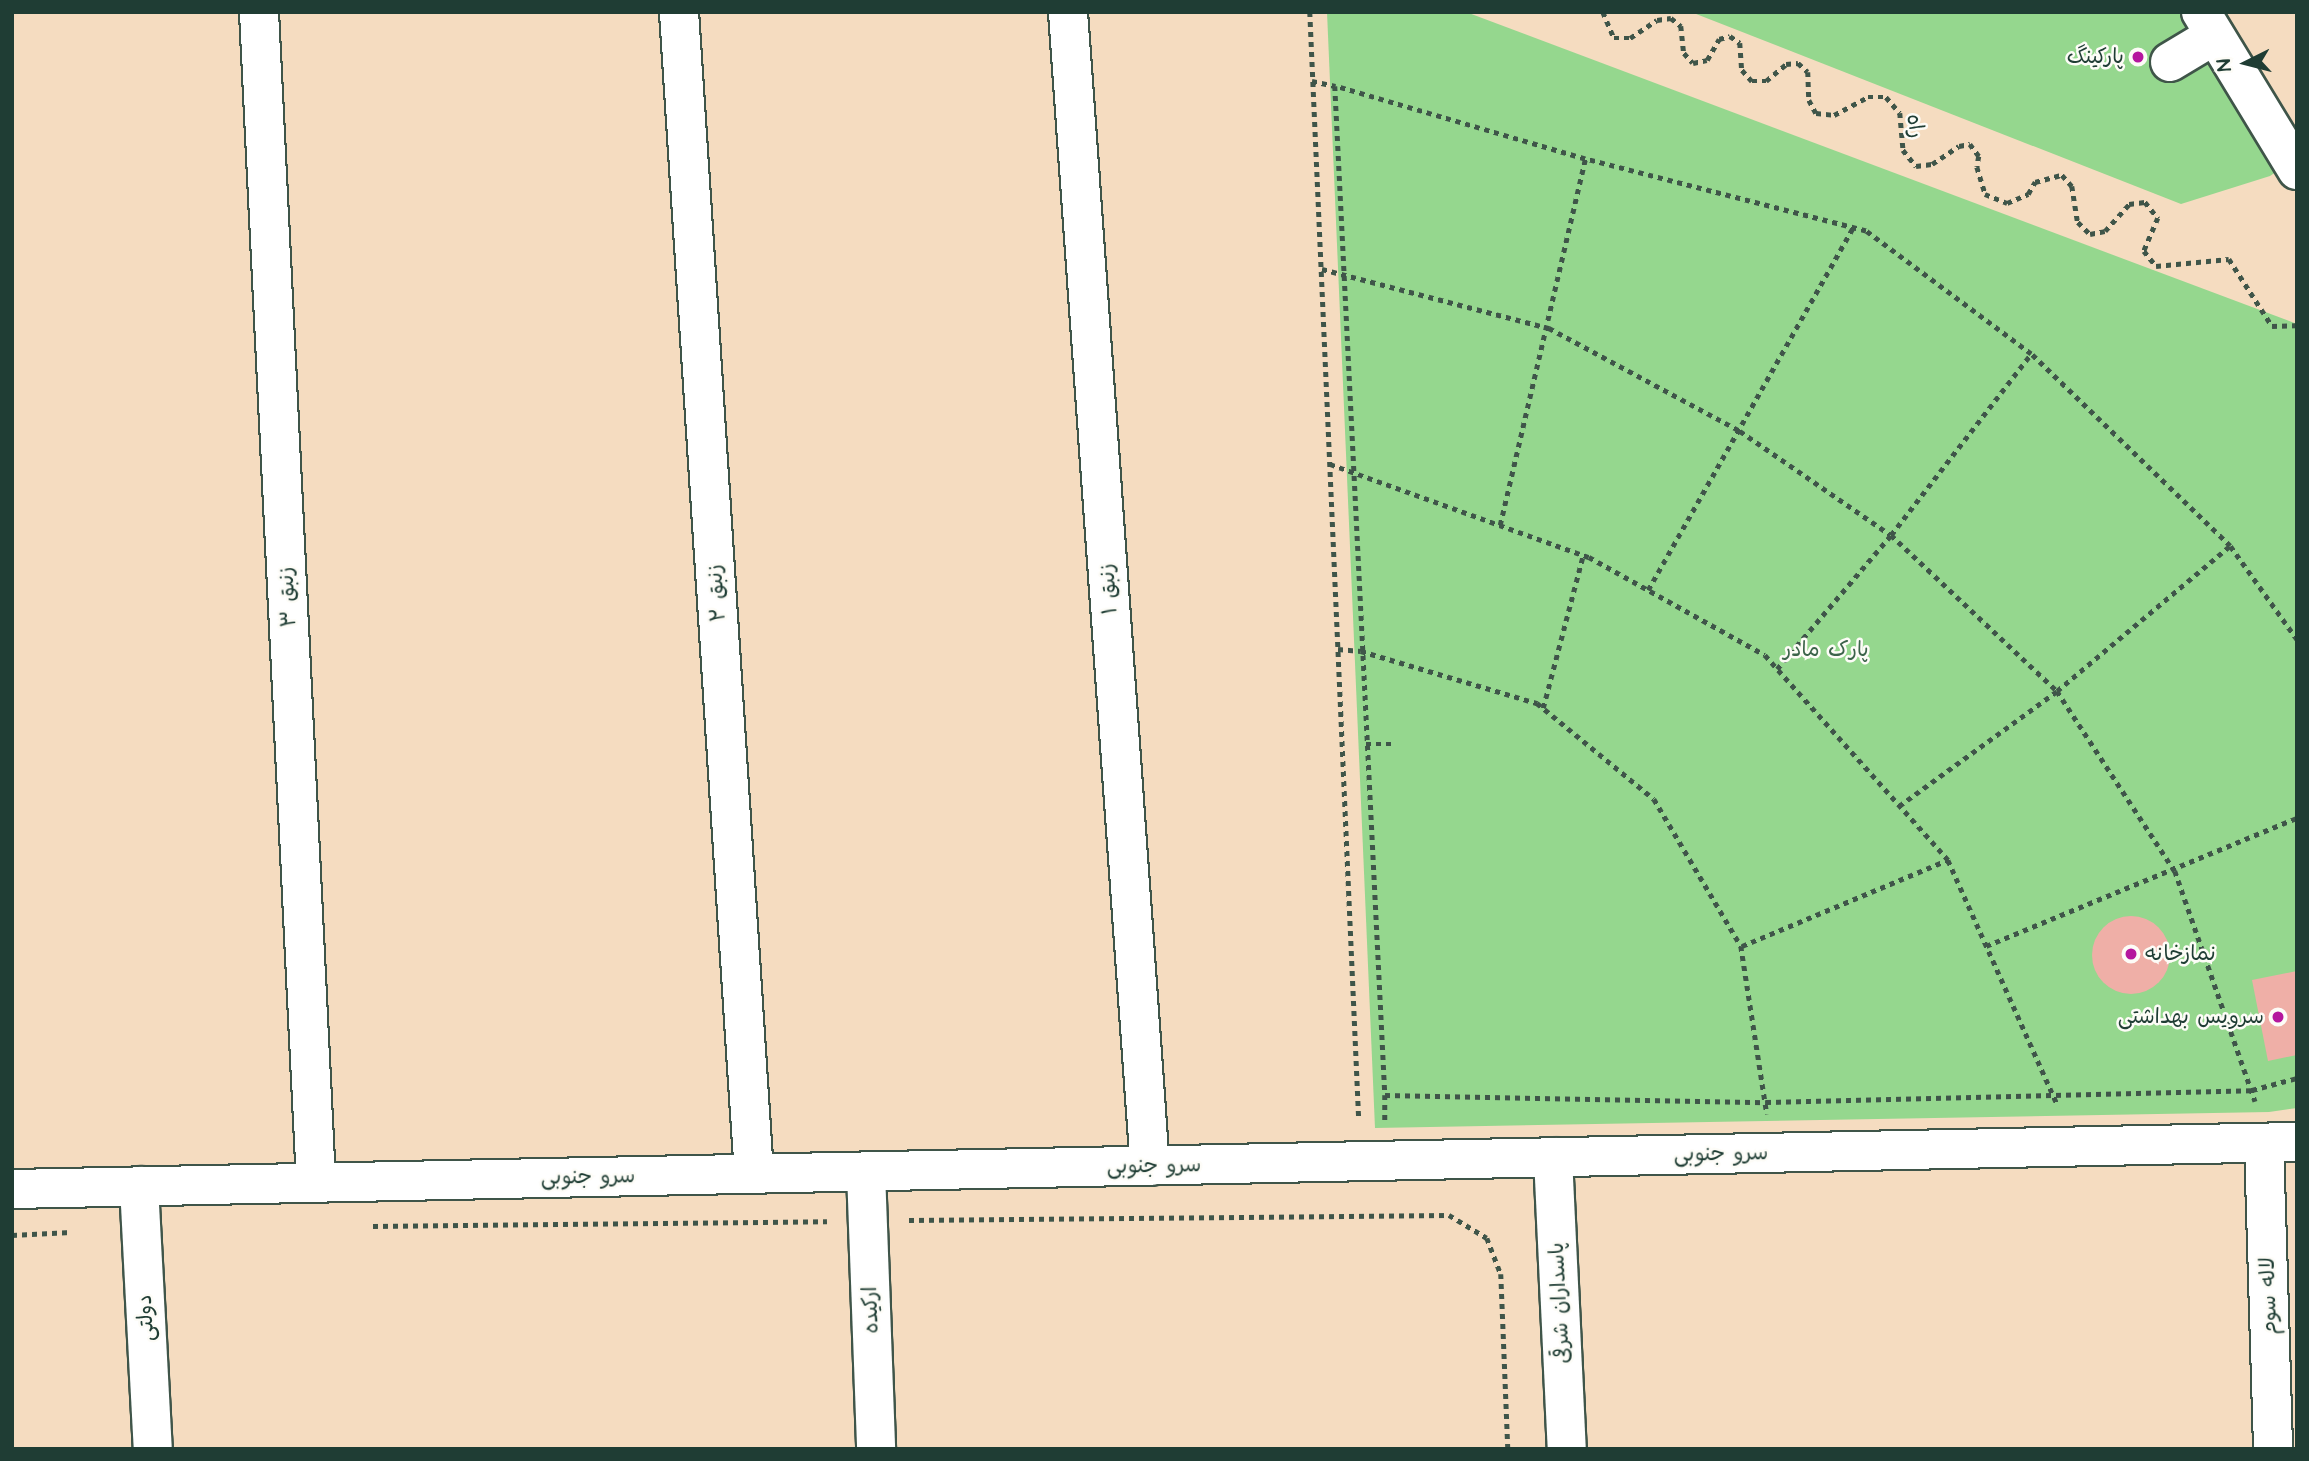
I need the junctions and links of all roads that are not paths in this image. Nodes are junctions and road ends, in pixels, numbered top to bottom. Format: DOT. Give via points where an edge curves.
graph roads {
  1 [pos="259,12"];
  2 [pos="680,12"];
  3 [pos="1068,12"];
  4 [pos="2208,24"];
  5 [pos="2170,62"];
  6 [pos="2297,170"];
  7 [pos="2280,1142"];
  8 [pos="1553,1157"];
  9 [pos="1150,1166"];
  10 [pos="866,1172"];
  11 [pos="754,1174"];
  12 [pos="316,1183"];
  13 [pos="139,1186"];
  14 [pos="12,1189"];
  15 [pos="153,1449"];
  16 [pos="876,1449"];
  17 [pos="1567,1449"];
  18 [pos="2273,1449"];
  1 -- 12 [label="main road, زنبق ۳"];
  2 -- 11 [label="main road, زنبق ۲"];
  3 -- 9 [label="main road, زنبق ۱"];
  4 -- 5 [label="main road"];
  4 -- 6 [label="main road"];
  7 -- 8 [label="main road, سرو جنوبی"];
  7 -- 18 [label="main road, لاله سوم"];
  8 -- 9 [label="main road, سرو جنوبی"];
  8 -- 17 [label="main road, پاسداران شرقی"];
  9 -- 10 [label="main road, سرو جنوبی"];
  10 -- 11 [label="main road, سرو جنوبی"];
  10 -- 16 [label="main road, ارکیده"];
  11 -- 12 [label="main road, سرو جنوبی"];
  12 -- 13 [label="main road, سرو جنوبی"];
  13 -- 14 [label="main road, سرو جنوبی"];
  13 -- 15 [label="main road, دولتی"];
}
